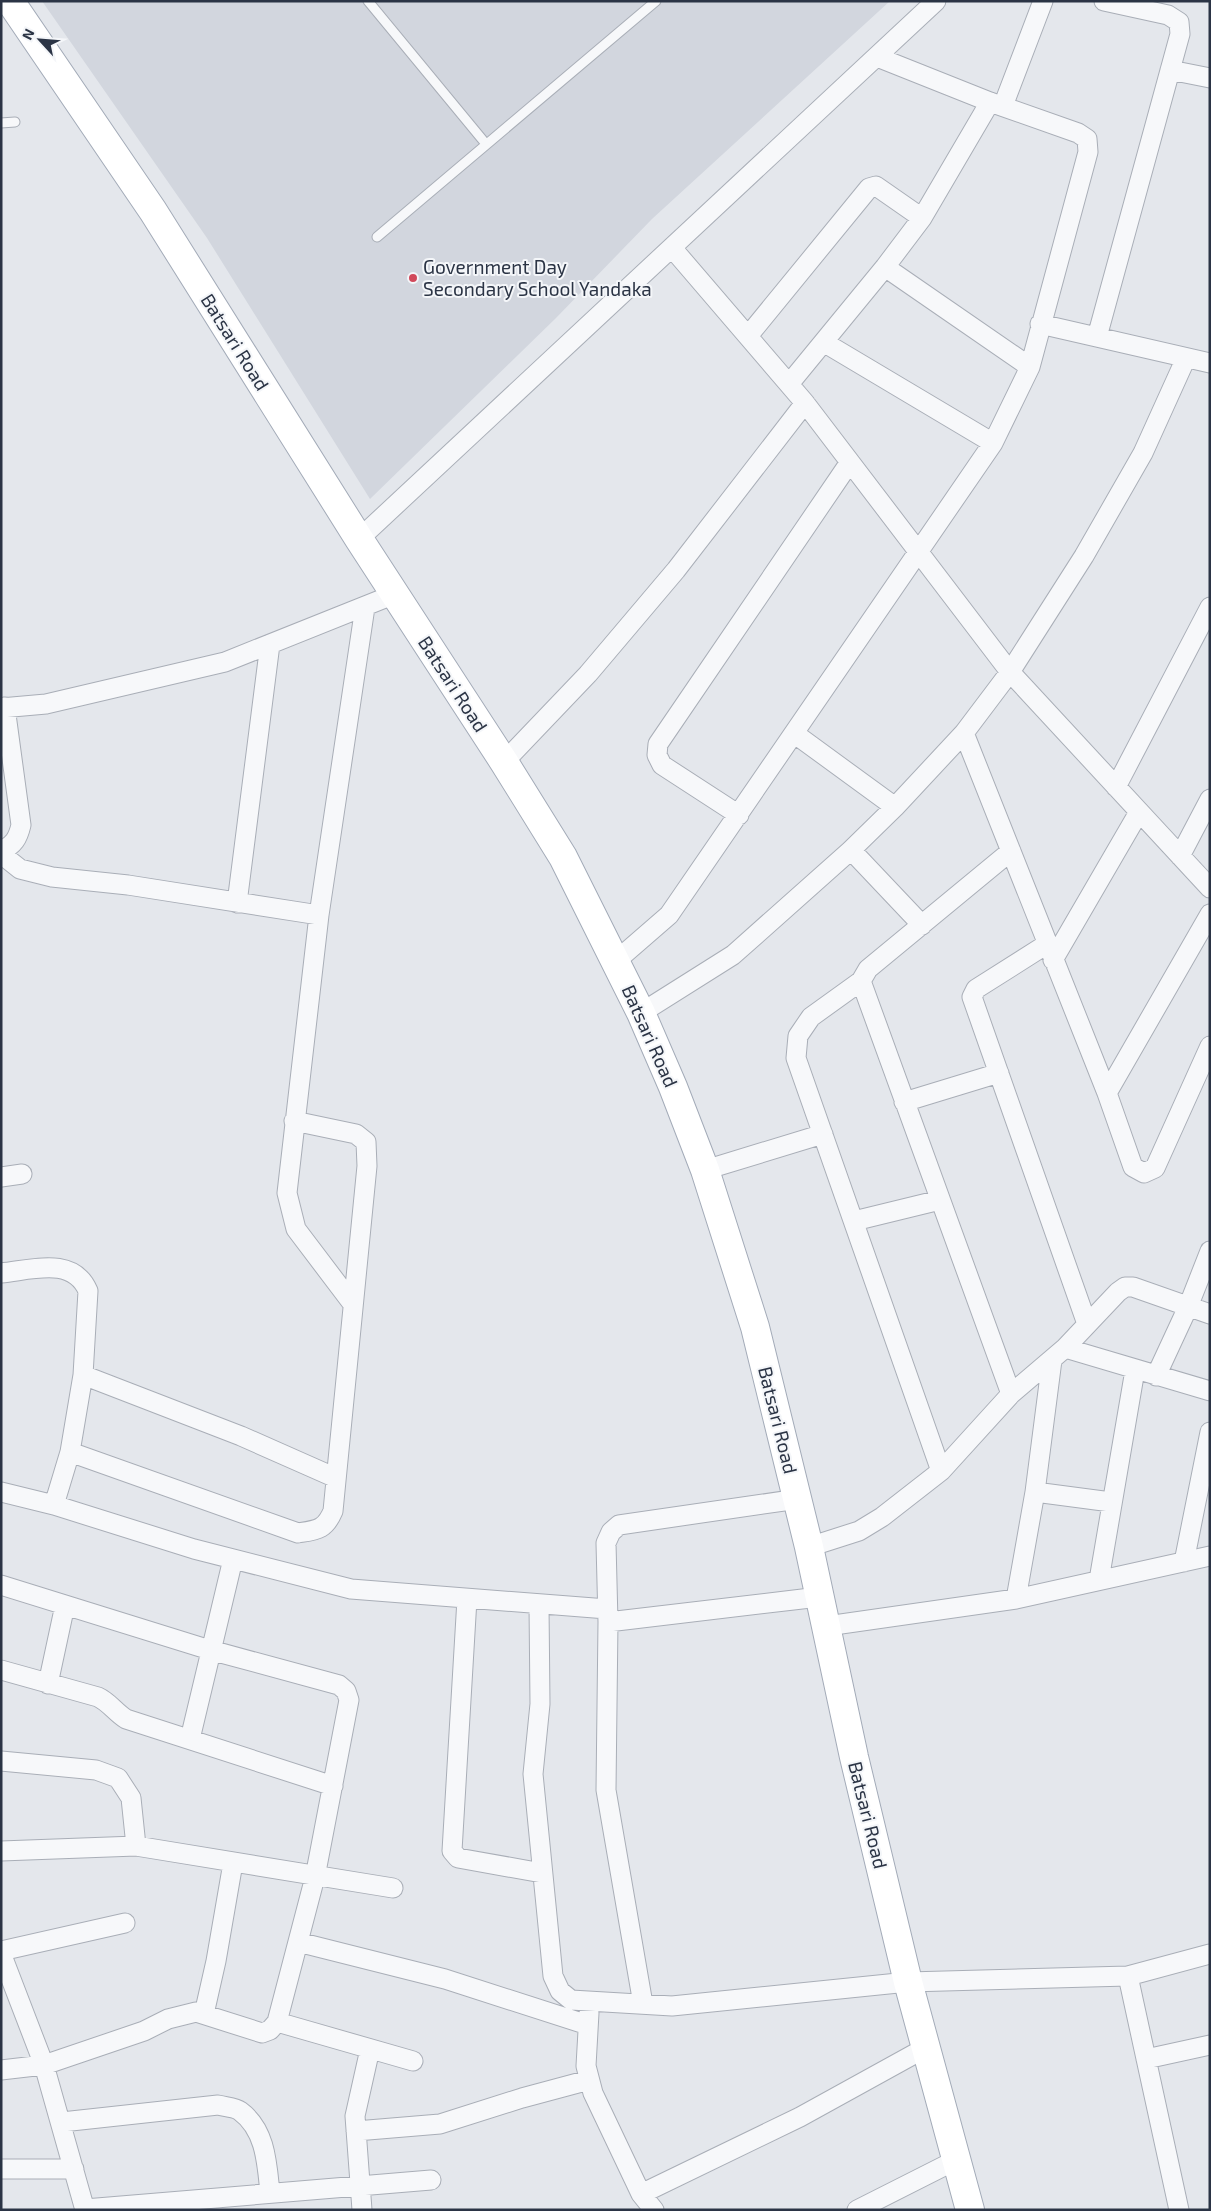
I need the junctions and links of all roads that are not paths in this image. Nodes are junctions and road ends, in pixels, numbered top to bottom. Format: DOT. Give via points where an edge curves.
graph roads {
  1 [pos="10,1"];
  2 [pos="368,1"];
  3 [pos="656,1"];
  4 [pos="936,1"];
  5 [pos="1043,1"];
  6 [pos="1104,1"];
  7 [pos="876,57"];
  8 [pos="1170,70"];
  9 [pos="1210,78"];
  10 [pos="997,104"];
  11 [pos="15,122"];
  12 [pos="1,123"];
  13 [pos="486,144"];
  14 [pos="922,218"];
  15 [pos="377,237"];
  16 [pos="673,249"];
  17 [pos="886,267"];
  18 [pos="1040,324"];
  19 [pos="748,336"];
  20 [pos="1098,337"];
  21 [pos="825,343"];
  22 [pos="1186,358"];
  23 [pos="1208,359"];
  24 [pos="1030,367"];
  25 [pos="789,384"];
  26 [pos="805,403"];
  27 [pos="992,443"];
  28 [pos="850,462"];
  29 [pos="359,539"];
  30 [pos="918,552"];
  31 [pos="394,594"];
  32 [pos="365,606"];
  33 [pos="1210,606"];
  34 [pos="270,644"];
  35 [pos="1010,672"];
  36 [pos="3,708"];
  37 [pos="964,733"];
  38 [pos="795,734"];
  39 [pos="504,762"];
  40 [pos="1116,787"];
  41 [pos="1210,798"];
  42 [pos="895,807"];
  43 [pos="1139,812"];
  44 [pos="738,815"];
  45 [pos="851,850"];
  46 [pos="1010,851"];
  47 [pos="1,852"];
  48 [pos="1180,856"];
  49 [pos="1210,888"];
  50 [pos="237,902"];
  51 [pos="1210,914"];
  52 [pos="319,915"];
  53 [pos="922,925"];
  54 [pos="1050,952"];
  55 [pos="616,960"];
  56 [pos="861,981"];
  57 [pos="641,1013"];
  58 [pos="1210,1046"];
  59 [pos="998,1073"];
  60 [pos="1107,1093"];
  61 [pos="904,1102"];
  62 [pos="294,1121"];
  63 [pos="823,1134"];
  64 [pos="705,1170"];
  65 [pos="22,1174"];
  66 [pos="1,1177"];
  67 [pos="940,1200"];
  68 [pos="854,1221"];
  69 [pos="1210,1251"];
  70 [pos="1,1273"];
  71 [pos="352,1303"];
  72 [pos="1188,1307"];
  73 [pos="1210,1314"];
  74 [pos="1087,1324"];
  75 [pos="1058,1354"];
  76 [pos="1135,1370"];
  77 [pos="83,1375"];
  78 [pos="1156,1376"];
  79 [pos="1210,1391"];
  80 [pos="1011,1394"];
  81 [pos="1210,1432"];
  82 [pos="70,1452"];
  83 [pos="942,1471"];
  84 [pos="336,1478"];
  85 [pos="1,1492"];
  86 [pos="1035,1492"];
  87 [pos="798,1499"];
  88 [pos="1111,1502"];
  89 [pos="54,1505"];
  90 [pos="809,1547"];
  91 [pos="1210,1556"];
  92 [pos="233,1559"];
  93 [pos="1184,1562"];
  94 [pos="1099,1580"];
  95 [pos="1,1585"];
  96 [pos="819,1597"];
  97 [pos="1016,1599"];
  98 [pos="467,1600"];
  99 [pos="65,1605"];
  100 [pos="539,1605"];
  101 [pos="608,1616"];
  102 [pos="827,1626"];
  103 [pos="210,1650"];
  104 [pos="1,1670"];
  105 [pos="48,1684"];
  106 [pos="190,1739"];
  107 [pos="1,1761"];
  108 [pos="333,1786"];
  109 [pos="136,1846"];
  110 [pos="1,1851"];
  111 [pos="233,1863"];
  112 [pos="542,1873"];
  113 [pos="315,1877"];
  114 [pos="393,1888"];
  115 [pos="125,1923"];
  116 [pos="298,1942"];
  117 [pos="1,1952"];
  118 [pos="1210,1954"];
  119 [pos="1128,1976"];
  120 [pos="908,1982"];
  121 [pos="589,2002"];
  122 [pos="643,2004"];
  123 [pos="204,2014"];
  124 [pos="277,2022"];
  125 [pos="588,2025"];
  126 [pos="1210,2045"];
  127 [pos="927,2046"];
  128 [pos="370,2049"];
  129 [pos="1146,2059"];
  130 [pos="413,2061"];
  131 [pos="44,2065"];
  132 [pos="1,2070"];
  133 [pos="589,2080"];
  134 [pos="62,2122"];
  135 [pos="356,2131"];
  136 [pos="956,2160"];
  137 [pos="1,2169"];
  138 [pos="74,2169"];
  139 [pos="431,2180"];
  140 [pos="359,2186"];
  141 [pos="270,2193"];
  142 [pos="648,2205"];
  143 [pos="85,2209"];
  144 [pos="362,2210"];
  145 [pos="857,2210"];
  146 [pos="970,2210"];
  147 [pos="1179,2210"];
  1 -- 29 [label="main road, Batsari Road" via="153,210"];
  2 -- 13 [label="lane"];
  3 -- 13 [label="lane"];
  4 -- 7 [label="street"];
  5 -- 10 [label="street"];
  6 -- 8 [label="street" via="1168,15 1179,22 1180,34"];
  7 -- 10 [label="street"];
  7 -- 16 [label="street"];
  8 -- 9 [label="street"];
  8 -- 20 [label="street"];
  10 -- 14 [label="street"];
  10 -- 18 [label="street" via="1078,133 1086,139 1088,152"];
  11 -- 12 [label="lane"];
  13 -- 15 [label="lane"];
  14 -- 17 [label="street"];
  14 -- 19 [label="street" via="876,186 869,188"];
  16 -- 19 [label="street"];
  16 -- 29 [label="street"];
  17 -- 21 [label="street"];
  17 -- 24 [label="street"];
  18 -- 20 [label="street"];
  18 -- 24 [label="street"];
  19 -- 25 [label="street"];
  20 -- 22 [label="street"];
  21 -- 25 [label="street"];
  21 -- 27 [label="street"];
  22 -- 23 [label="street"];
  22 -- 35 [label="street" via="1143,453 1084,556"];
  24 -- 27 [label="street"];
  25 -- 26 [label="street"];
  26 -- 28 [label="street"];
  26 -- 39 [label="street" via="670,577 588,674"];
  27 -- 30 [label="street"];
  28 -- 30 [label="street"];
  28 -- 44 [label="street" via="658,744 657,755 662,765"];
  29 -- 31 [label="main road, Batsari Road"];
  30 -- 35 [label="street"];
  30 -- 38 [label="street"];
  31 -- 32 [label="street"];
  31 -- 39 [label="main road, Batsari Road"];
  32 -- 34 [label="street"];
  32 -- 52 [label="street"];
  33 -- 40 [label="street"];
  34 -- 36 [label="street" via="225,662 46,704"];
  34 -- 50 [label="street"];
  35 -- 37 [label="street"];
  35 -- 40 [label="street"];
  36 -- 47 [label="street" via="21,825 15,842"];
  37 -- 42 [label="street"];
  37 -- 46 [label="street"];
  38 -- 42 [label="street"];
  38 -- 44 [label="street"];
  39 -- 55 [label="main road, Batsari Road" via="563,857"];
  40 -- 43 [label="street"];
  41 -- 48 [label="street"];
  42 -- 45 [label="street"];
  43 -- 48 [label="street"];
  43 -- 54 [label="street"];
  44 -- 55 [label="street" via="669,915"];
  45 -- 53 [label="street"];
  45 -- 57 [label="street" via="734,956"];
  46 -- 53 [label="street"];
  46 -- 54 [label="street"];
  47 -- 50 [label="street" via="20,870 52,877"];
  48 -- 49 [label="street"];
  50 -- 52 [label="street"];
  51 -- 60 [label="street"];
  52 -- 62 [label="street"];
  53 -- 56 [label="street" via="868,969"];
  54 -- 59 [label="street" via="973,993"];
  54 -- 60 [label="street"];
  55 -- 57 [label="main road, Batsari Road"];
  56 -- 61 [label="street"];
  56 -- 63 [label="street" via="811,1017 798,1036 796,1058"];
  57 -- 64 [label="main road, Batsari Road"];
  58 -- 60 [label="street" via="1156,1168 1144,1173 1133,1167"];
  59 -- 61 [label="street"];
  59 -- 74 [label="street"];
  61 -- 67 [label="street"];
  62 -- 71 [label="street" via="287,1193 296,1229"];
  62 -- 71 [label="street" via="356,1134 366,1142 367,1166"];
  63 -- 64 [label="street"];
  63 -- 68 [label="street"];
  64 -- 87 [label="main road, Batsari Road" via="755,1327"];
  65 -- 66 [label="street"];
  67 -- 68 [label="street"];
  67 -- 80 [label="street"];
  68 -- 83 [label="street"];
  69 -- 72 [label="street"];
  70 -- 77 [label="street" via="59,1267 72,1271 83,1280 88,1291"];
  71 -- 84 [label="street"];
  72 -- 73 [label="street"];
  72 -- 74 [label="street" via="1125,1287"];
  72 -- 78 [label="street"];
  74 -- 75 [label="street"];
  75 -- 76 [label="street"];
  75 -- 80 [label="street"];
  75 -- 86 [label="street"];
  76 -- 78 [label="street"];
  76 -- 88 [label="street"];
  77 -- 82 [label="street"];
  77 -- 84 [label="street" via="241,1436"];
  78 -- 79 [label="street"];
  80 -- 83 [label="street"];
  81 -- 93 [label="street"];
  82 -- 84 [label="street" via="298,1533 316,1530 328,1523 333,1511"];
  82 -- 89 [label="street"];
  83 -- 90 [label="street" via="882,1518 858,1531"];
  85 -- 89 [label="street"];
  86 -- 88 [label="street"];
  86 -- 97 [label="street"];
  87 -- 90 [label="main road, Batsari Road"];
  87 -- 101 [label="street" via="619,1525 606,1543"];
  88 -- 94 [label="street"];
  89 -- 92 [label="street"];
  90 -- 96 [label="main road, Batsari Road"];
  91 -- 93 [label="street"];
  92 -- 98 [label="street" via="351,1589"];
  92 -- 103 [label="street"];
  93 -- 94 [label="street"];
  94 -- 97 [label="street"];
  95 -- 99 [label="street"];
  96 -- 101 [label="street"];
  96 -- 102 [label="main road, Batsari Road"];
  97 -- 102 [label="street"];
  98 -- 100 [label="street"];
  98 -- 112 [label="street" via="452,1851 458,1858"];
  99 -- 103 [label="street"];
  99 -- 105 [label="street"];
  100 -- 101 [label="street"];
  100 -- 112 [label="street" via="540,1704 533,1774"];
  101 -- 122 [label="street" via="606,1790"];
  102 -- 120 [label="main road, Batsari Road" via="854,1756"];
  103 -- 106 [label="street"];
  103 -- 108 [label="street" via="339,1685 346,1691 349,1700"];
  104 -- 105 [label="street"];
  105 -- 106 [label="street" via="98,1697 126,1719"];
  106 -- 108 [label="street"];
  107 -- 109 [label="street" via="96,1770 118,1778 131,1798"];
  108 -- 113 [label="street"];
  109 -- 110 [label="street"];
  109 -- 111 [label="street"];
  111 -- 113 [label="street"];
  111 -- 123 [label="street"];
  112 -- 121 [label="street" via="554,1976 560,1991 571,2000"];
  113 -- 114 [label="street"];
  113 -- 116 [label="street"];
  115 -- 117 [label="street"];
  116 -- 124 [label="street"];
  116 -- 125 [label="street" via="445,1979"];
  117 -- 131 [label="street"];
  118 -- 119 [label="street"];
  119 -- 120 [label="street"];
  119 -- 129 [label="street"];
  120 -- 122 [label="street" via="672,2006"];
  120 -- 127 [label="main road, Batsari Road"];
  121 -- 122 [label="street"];
  121 -- 125 [label="street"];
  123 -- 124 [label="street" via="262,2033"];
  123 -- 131 [label="street" via="196,2012 168,2019"];
  124 -- 128 [label="street"];
  125 -- 133 [label="street" via="586,2066"];
  126 -- 129 [label="street"];
  127 -- 136 [label="main road, Batsari Road"];
  127 -- 142 [label="street"];
  128 -- 130 [label="street"];
  128 -- 135 [label="street" via="358,2093"];
  129 -- 147 [label="street"];
  131 -- 132 [label="street"];
  131 -- 134 [label="street"];
  133 -- 135 [label="street" via="440,2124"];
  133 -- 142 [label="street" via="615,2143"];
  134 -- 138 [label="street"];
  134 -- 141 [label="street" via="218,2105 239,2110 251,2122 265,2149"];
  135 -- 140 [label="street"];
  136 -- 145 [label="street"];
  136 -- 146 [label="main road, Batsari Road"];
  137 -- 138 [label="street"];
  138 -- 143 [label="street"];
  139 -- 140 [label="street"];
  140 -- 141 [label="street"];
  140 -- 144 [label="street"];
  141 -- 143 [label="street"];
}
